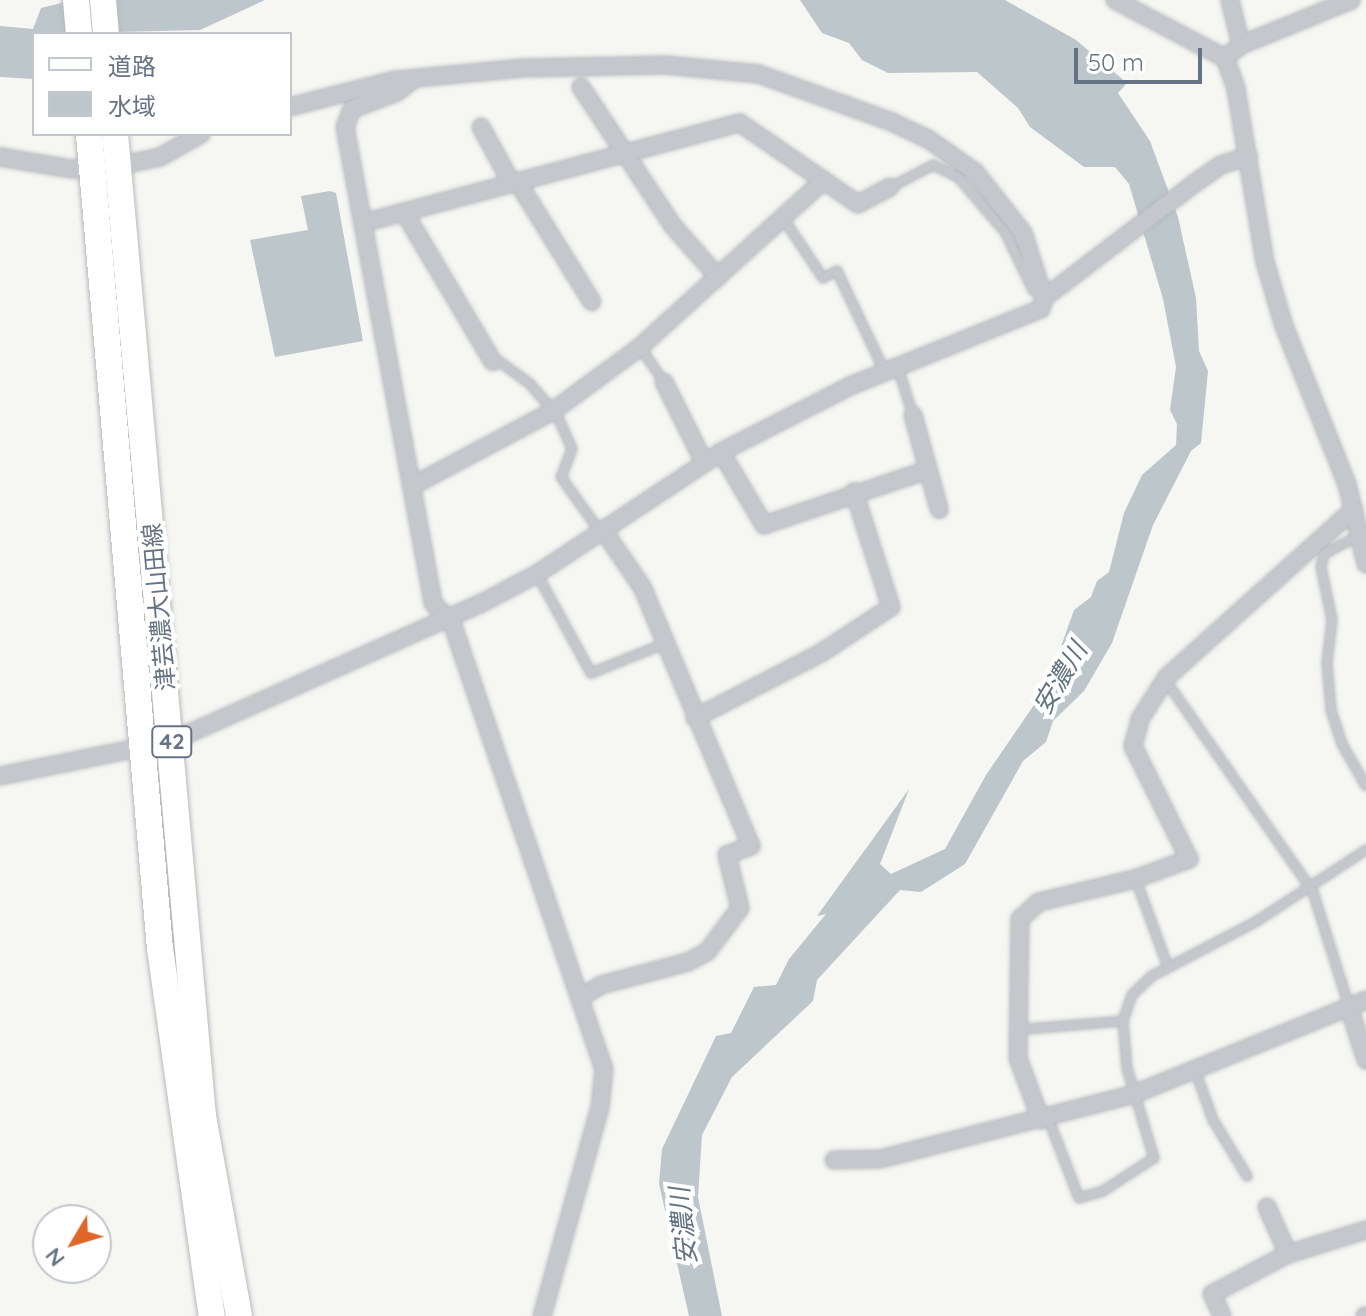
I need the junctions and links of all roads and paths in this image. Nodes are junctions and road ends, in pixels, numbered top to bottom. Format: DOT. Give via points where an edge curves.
graph roads {
  1 [pos="76,0"];
  2 [pos="103,0"];
  3 [pos="1230,0"];
  4 [pos="1351,0"];
  5 [pos="1121,2"];
  6 [pos="79,32"];
  7 [pos="106,32"];
  8 [pos="1241,45"];
  9 [pos="1225,58"];
  10 [pos="417,77"];
  11 [pos="581,87"];
  12 [pos="292,107"];
  13 [pos="481,127"];
  14 [pos="90,136"];
  15 [pos="114,136"];
  16 [pos="197,136"];
  17 [pos="624,153"];
  18 [pos="1249,156"];
  19 [pos="0,157"];
  20 [pos="105,168"];
  21 [pos="824,180"];
  22 [pos="514,181"];
  23 [pos="890,187"];
  24 [pos="404,212"];
  25 [pos="783,218"];
  26 [pos="363,223"];
  27 [pos="718,277"];
  28 [pos="1044,298"];
  29 [pos="592,302"];
  30 [pos="640,347"];
  31 [pos="493,362"];
  32 [pos="892,371"];
  33 [pos="664,382"];
  34 [pos="553,411"];
  35 [pos="913,415"];
  36 [pos="721,452"];
  37 [pos="704,462"];
  38 [pos="927,470"];
  39 [pos="412,486"];
  40 [pos="854,492"];
  41 [pos="939,509"];
  42 [pos="1354,509"];
  43 [pos="602,532"];
  44 [pos="1358,536"];
  45 [pos="1366,564"];
  46 [pos="537,574"];
  47 [pos="449,618"];
  48 [pos="664,644"];
  49 [pos="1166,681"];
  50 [pos="695,718"];
  51 [pos="172,741"];
  52 [pos="142,748"];
  53 [pos="0,776"];
  54 [pos="1366,786"];
  55 [pos="1366,850"];
  56 [pos="1135,879"];
  57 [pos="1306,886"];
  58 [pos="1168,967"];
  59 [pos="583,996"];
  60 [pos="1366,1000"];
  61 [pos="1349,1007"];
  62 [pos="1123,1021"];
  63 [pos="1015,1030"];
  64 [pos="1366,1060"];
  65 [pos="1194,1068"];
  66 [pos="1132,1095"];
  67 [pos="1045,1119"];
  68 [pos="834,1160"];
  69 [pos="1247,1176"];
  70 [pos="1267,1207"];
  71 [pos="1366,1230"];
  72 [pos="1288,1254"];
  73 [pos="212,1316"];
  74 [pos="239,1316"];
  75 [pos="542,1316"];
  76 [pos="1222,1316"];
  1 -- 6 [label="main road"];
  2 -- 7 [label="main road"];
  3 -- 8 [label="street"];
  4 -- 8 [label="street"];
  5 -- 9 [label="street"];
  8 -- 9 [label="street"];
  9 -- 18 [label="street"];
  10 -- 12 [label="street"];
  10 -- 26 [label="street" via="397,92 363,101 352,109 345,127"];
  10 -- 28 [label="street" via="665,65 759,74 842,100 928,139 975,172 1023,233"];
  11 -- 17 [label="street"];
  13 -- 22 [label="street"];
  14 -- 20 [label="main road, 津芸濃大山田線 / 42"];
  15 -- 20 [label="main road, 津芸濃大山田線 / 42"];
  16 -- 20 [label="street" via="160,157"];
  17 -- 21 [label="street" via="740,123"];
  17 -- 22 [label="street"];
  17 -- 27 [label="street" via="673,226"];
  18 -- 28 [label="street" via="1221,165 1195,183"];
  18 -- 42 [label="street" via="1273,287"];
  19 -- 20 [label="street"];
  20 -- 51 [label="main road, 津芸濃大山田線 / 42"];
  20 -- 52 [label="main road, 津芸濃大山田線 / 42"];
  21 -- 23 [label="street" via="858,204"];
  21 -- 25 [label="street"];
  22 -- 24 [label="street"];
  22 -- 29 [label="street"];
  23 -- 28 [label="lane" via="933,165 958,177 1005,232 1033,290"];
  24 -- 26 [label="street"];
  24 -- 31 [label="street"];
  25 -- 27 [label="street"];
  25 -- 32 [label="lane" via="823,278 837,271"];
  26 -- 39 [label="street"];
  27 -- 30 [label="street"];
  28 -- 32 [label="street" via="1041,309"];
  30 -- 33 [label="lane"];
  30 -- 34 [label="street"];
  31 -- 34 [label="lane" via="530,384"];
  32 -- 35 [label="lane"];
  32 -- 36 [label="street"];
  33 -- 37 [label="street"];
  34 -- 39 [label="street"];
  34 -- 43 [label="lane" via="572,449 561,477"];
  35 -- 38 [label="street"];
  36 -- 37 [label="street"];
  36 -- 40 [label="street" via="764,525"];
  37 -- 43 [label="street"];
  38 -- 40 [label="street"];
  38 -- 41 [label="street"];
  39 -- 47 [label="street" via="433,603"];
  40 -- 50 [label="street" via="891,607 821,653"];
  42 -- 44 [label="street"];
  42 -- 49 [label="street"];
  43 -- 46 [label="street"];
  43 -- 48 [label="street" via="637,577"];
  44 -- 45 [label="street"];
  44 -- 54 [label="lane" via="1324,554 1321,567 1332,620 1327,663 1331,710 1342,744"];
  46 -- 47 [label="street"];
  46 -- 48 [label="lane" via="591,673"];
  47 -- 51 [label="street"];
  47 -- 59 [label="street"];
  48 -- 50 [label="street"];
  49 -- 56 [label="street" via="1140,719 1133,746 1189,859"];
  49 -- 57 [label="lane"];
  50 -- 59 [label="street" via="751,846 727,855 740,908 713,946 696,959 601,985"];
  51 -- 52 [label="street"];
  51 -- 74 [label="main road, 津芸濃大山田線 / 42" via="203,1116"];
  52 -- 53 [label="street"];
  52 -- 73 [label="main road, 津芸濃大山田線 / 42" via="160,948"];
  55 -- 57 [label="lane"];
  56 -- 58 [label="lane"];
  56 -- 63 [label="street" via="1039,902 1023,913 1016,936"];
  57 -- 58 [label="lane" via="1257,921"];
  57 -- 61 [label="lane" via="1329,931"];
  58 -- 62 [label="lane" via="1138,988"];
  59 -- 75 [label="street" via="604,1069 604,1089"];
  60 -- 61 [label="street"];
  61 -- 64 [label="street"];
  61 -- 65 [label="street"];
  62 -- 63 [label="lane"];
  62 -- 66 [label="lane"];
  63 -- 67 [label="street" via="1018,1058"];
  65 -- 66 [label="street"];
  65 -- 69 [label="lane" via="1213,1120"];
  66 -- 67 [label="street"];
  66 -- 67 [label="lane" via="1154,1158 1103,1191 1079,1198"];
  67 -- 68 [label="street" via="871,1161"];
  70 -- 72 [label="street"];
  71 -- 72 [label="street"];
  72 -- 76 [label="street" via="1212,1294"];
}
